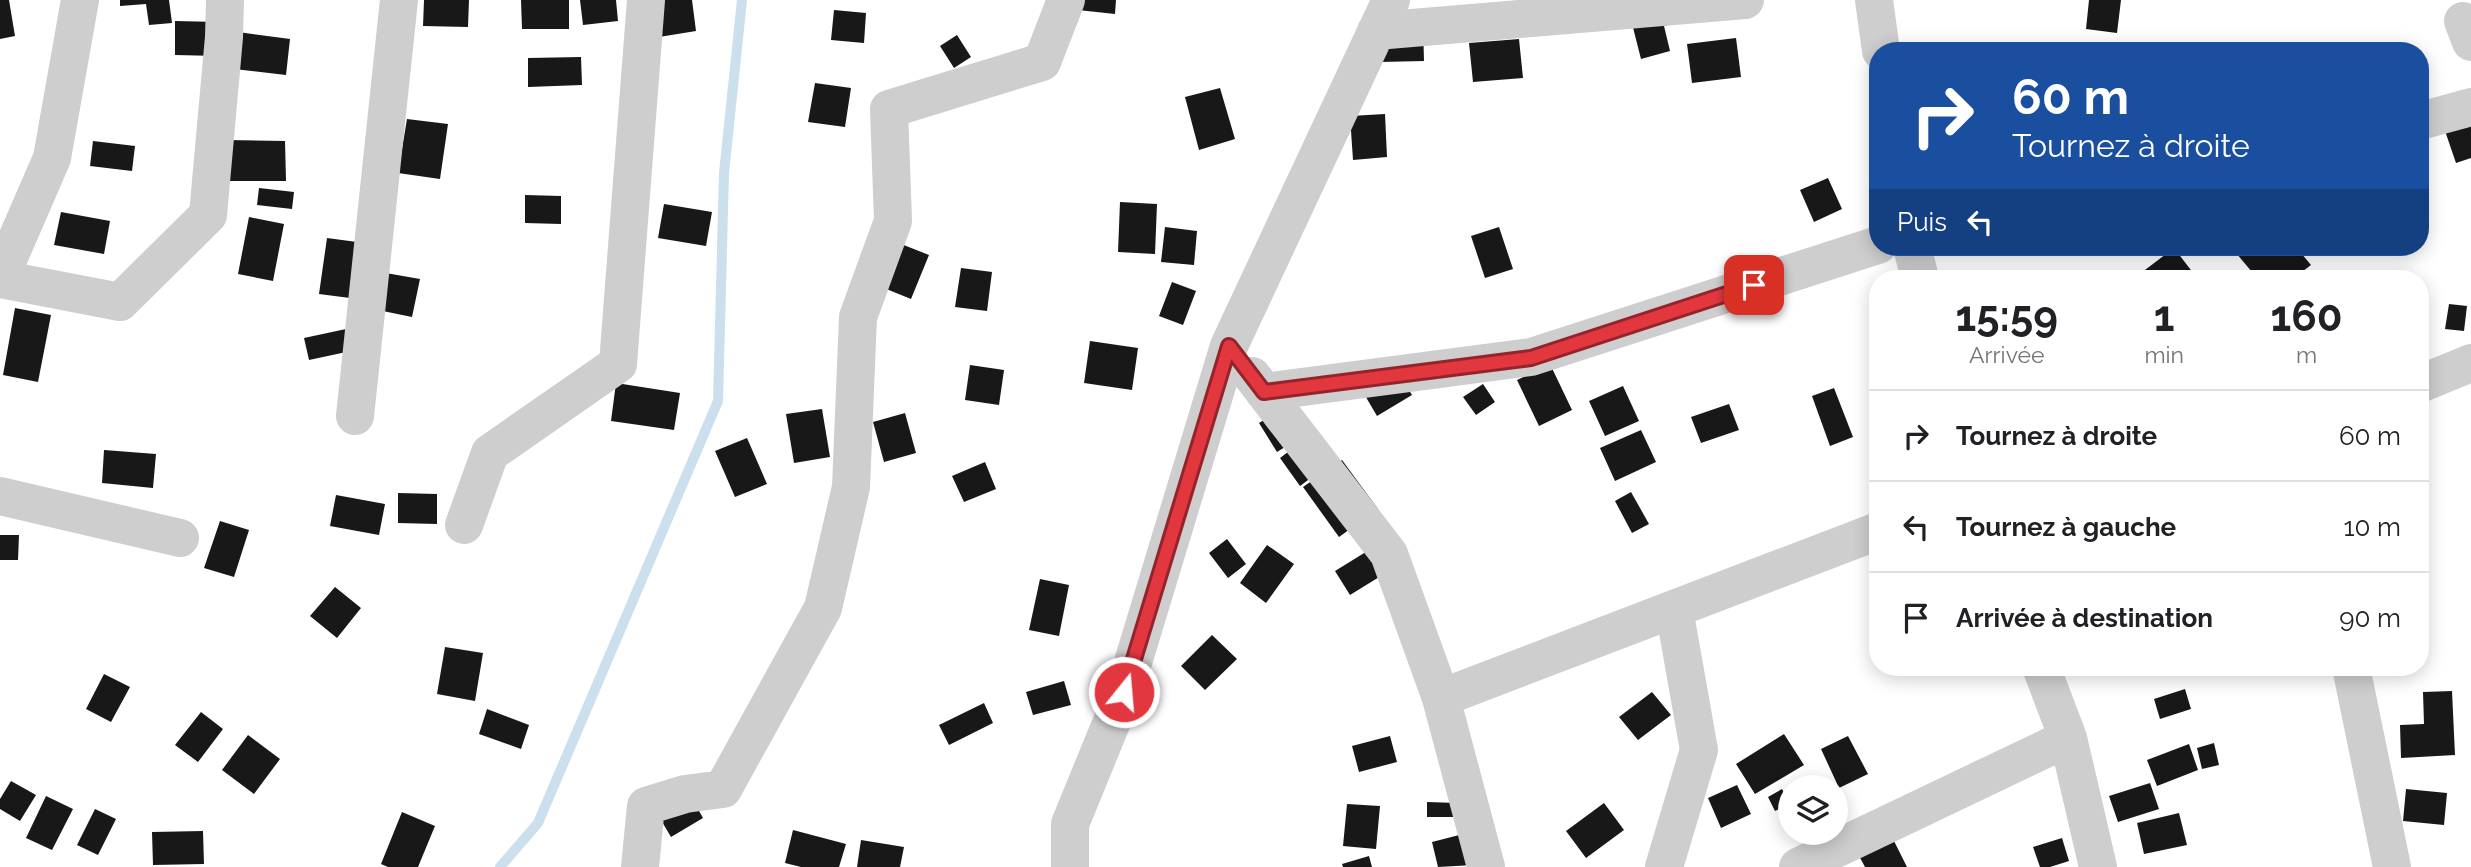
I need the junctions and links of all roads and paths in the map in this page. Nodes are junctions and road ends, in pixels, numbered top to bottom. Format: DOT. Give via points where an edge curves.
graph roads {
  1 [pos="80,0"];
  2 [pos="225,0"];
  3 [pos="399,0"];
  4 [pos="646,0"];
  5 [pos="1066,0"];
  6 [pos="1745,0"];
  7 [pos="1874,0"];
  8 [pos="1383,16"];
  9 [pos="1880,42"];
  10 [pos="2471,107"];
  11 [pos="2429,119"];
  12 [pos="1869,248"];
  13 [pos="0,279"];
  14 [pos="1229,346"];
  15 [pos="2471,363"];
  16 [pos="2429,380"];
  17 [pos="1264,392"];
  18 [pos="355,415"];
  19 [pos="0,496"];
  20 [pos="464,525"];
  21 [pos="1869,534"];
  22 [pos="180,538"];
  23 [pos="1674,609"];
  24 [pos="2044,676"];
  25 [pos="2353,676"];
  26 [pos="1441,698"];
  27 [pos="2068,738"];
  28 [pos="640,867"];
  29 [pos="1070,867"];
  30 [pos="1486,867"];
  31 [pos="1664,867"];
  32 [pos="1798,867"];
  33 [pos="2098,867"];
  34 [pos="2392,867"];
  1 -- 13 [label="street" via="52,158"];
  2 -- 13 [label="street" via="208,215 120,302"];
  3 -- 18 [label="street"];
  4 -- 20 [label="street" via="618,364 490,453"];
  5 -- 28 [label="street" via="1042,62 889,109 894,221 858,317 851,487 823,608 723,789 646,806"];
  6 -- 8 [label="street"];
  7 -- 9 [label="street"];
  8 -- 14 [label="street"];
  10 -- 11 [label="street"];
  12 -- 17 [label="street" via="1531,358"];
  14 -- 17 [label="street"];
  14 -- 29 [label="street" via="1124,692 1070,824"];
  15 -- 16 [label="street"];
  17 -- 26 [label="street" via="1389,554"];
  19 -- 22 [label="street"];
  21 -- 23 [label="street"];
  23 -- 26 [label="street"];
  23 -- 31 [label="street" via="1699,750"];
  24 -- 27 [label="street"];
  25 -- 34 [label="street"];
  26 -- 30 [label="street"];
  27 -- 32 [label="street"];
  27 -- 33 [label="street"];
}
